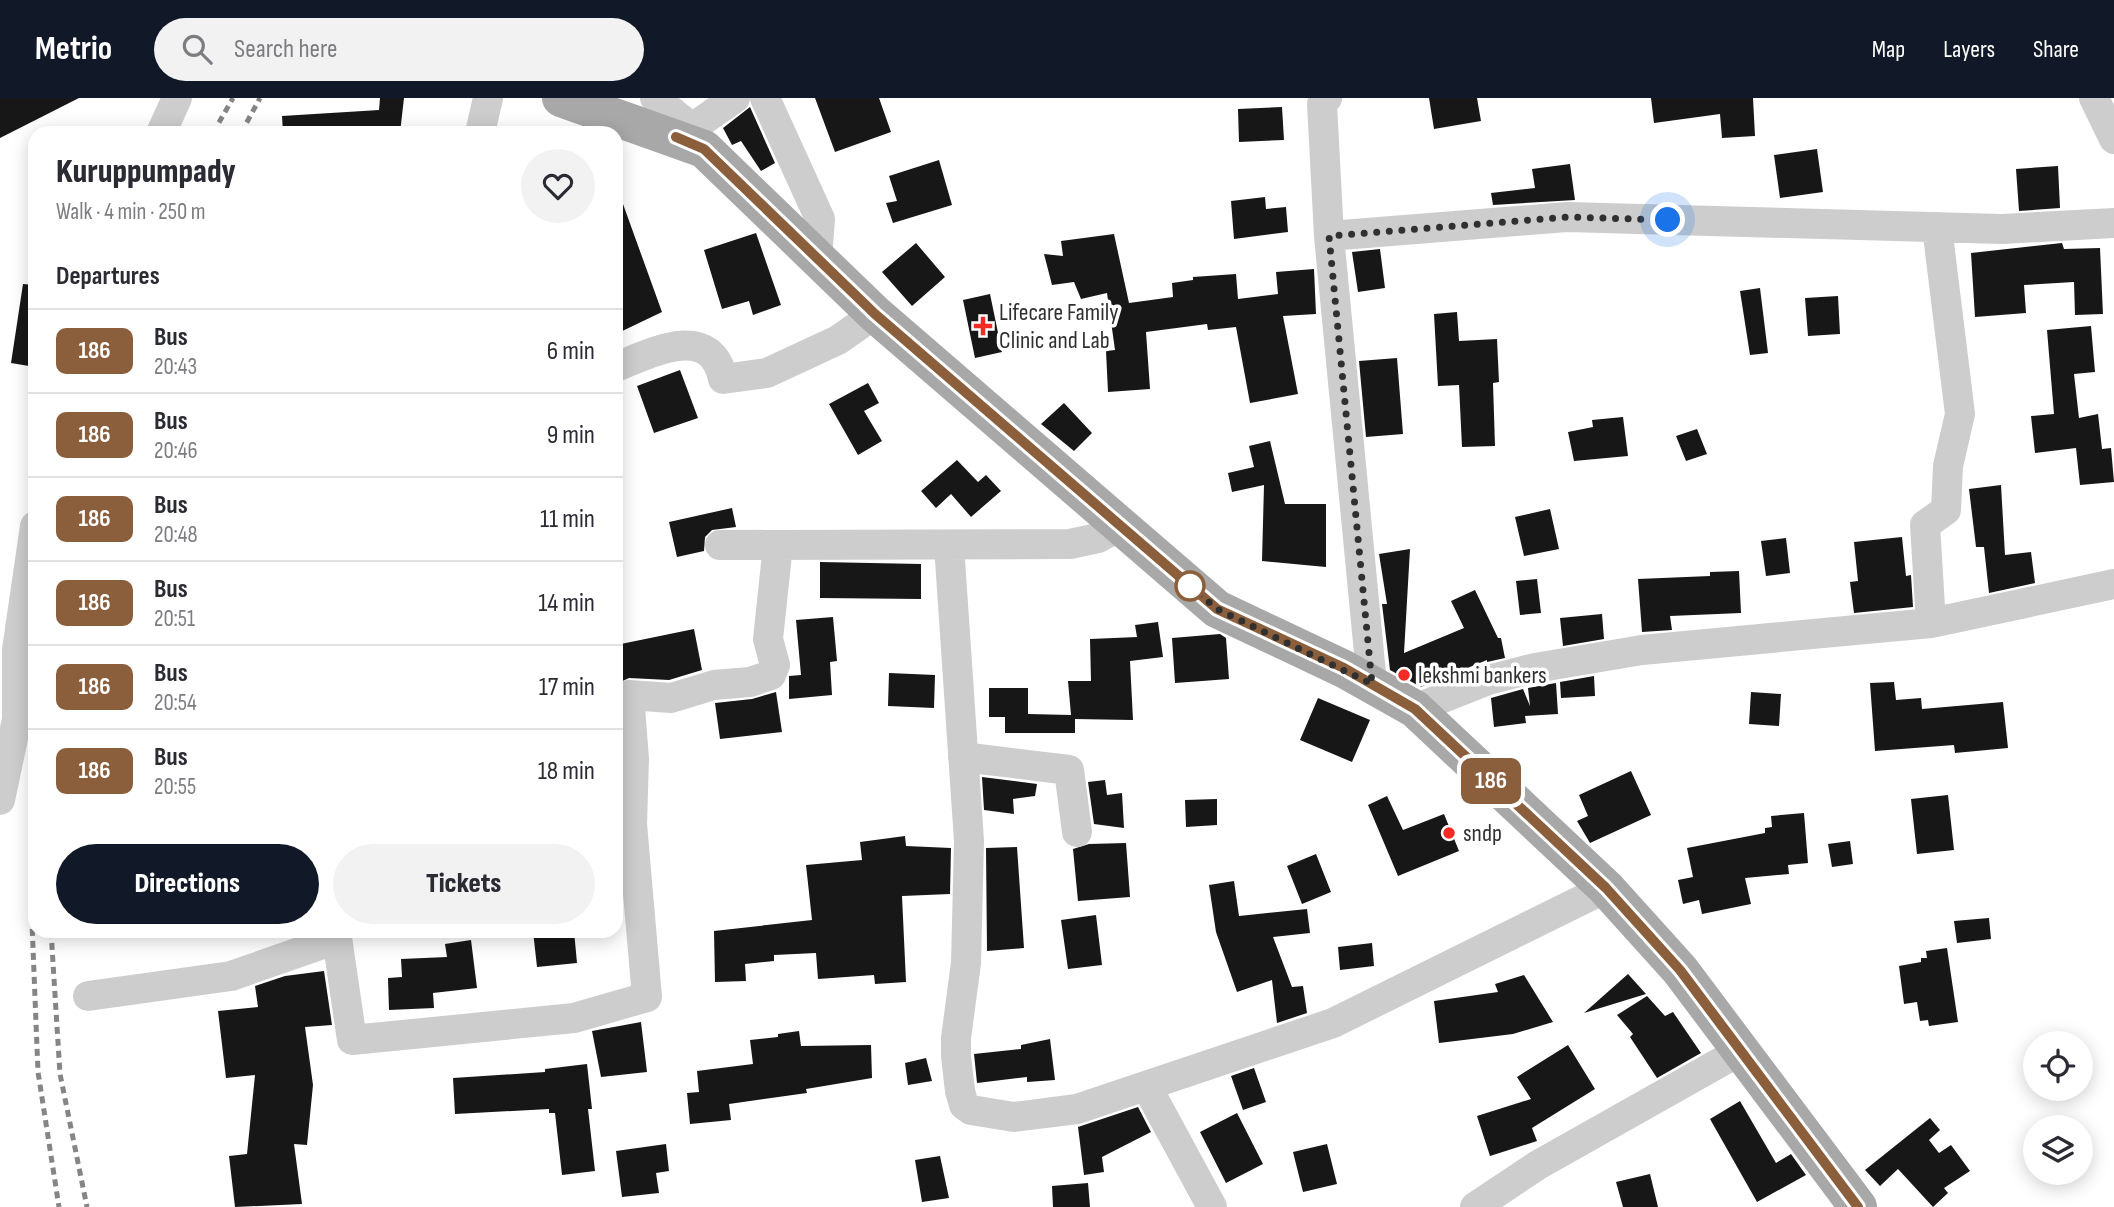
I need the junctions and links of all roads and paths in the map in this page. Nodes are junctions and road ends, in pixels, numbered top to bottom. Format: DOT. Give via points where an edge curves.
graph roads {
  1 [pos="177,98"];
  2 [pos="488,98"];
  3 [pos="561,98"];
  4 [pos="655,98"];
  5 [pos="735,98"];
  6 [pos="765,98"];
  7 [pos="1327,98"];
  8 [pos="2094,98"];
  9 [pos="164,126"];
  10 [pos="482,126"];
  11 [pos="691,138"];
  12 [pos="2114,139"];
  13 [pos="2114,223"];
  14 [pos="1937,227"];
  15 [pos="1329,236"];
  16 [pos="817,258"];
  17 [pos="875,314"];
  18 [pos="623,364"];
  19 [pos="1120,526"];
  20 [pos="720,545"];
  21 [pos="778,545"];
  22 [pos="949,545"];
  23 [pos="28,574"];
  24 [pos="2114,584"];
  25 [pos="1931,623"];
  26 [pos="1372,684"];
  27 [pos="623,685"];
  28 [pos="623,691"];
  29 [pos="1415,709"];
  30 [pos="964,757"];
  31 [pos="0,800"];
  32 [pos="1077,832"];
  33 [pos="1606,888"];
  34 [pos="329,938"];
  35 [pos="337,938"];
  36 [pos="88,996"];
  37 [pos="1742,1050"];
  38 [pos="1147,1087"];
  39 [pos="1212,1207"];
  40 [pos="1475,1207"];
  41 [pos="1858,1207"];
  1 -- 9 [label="street"];
  2 -- 10 [label="street"];
  3 -- 11 [label="main road"];
  4 -- 11 [label="street"];
  5 -- 11 [label="street"];
  6 -- 16 [label="street" via="820,219"];
  7 -- 15 [label="street" via="1322,104"];
  8 -- 12 [label="street"];
  11 -- 16 [label="main road"];
  13 -- 14 [label="street"];
  14 -- 15 [label="street" via="1567,217"];
  14 -- 25 [label="street" via="1960,414 1948,466 1946,510 1925,525"];
  15 -- 26 [label="street"];
  16 -- 17 [label="main road"];
  17 -- 18 [label="street" via="838,340 767,373 723,379 720,363 703,348 668,345"];
  17 -- 19 [label="main road"];
  19 -- 22 [label="street" via="1098,538 1070,544"];
  19 -- 26 [label="main road" via="1217,609"];
  20 -- 21 [label="street"];
  21 -- 22 [label="street"];
  21 -- 27 [label="street" via="768,639 775,665 771,676 671,698"];
  22 -- 30 [label="street"];
  23 -- 31 [label="street" via="17,650 15,729"];
  24 -- 25 [label="street"];
  25 -- 29 [label="street" via="1642,650 1488,680"];
  26 -- 29 [label="main road"];
  28 -- 35 [label="street" via="634,759 632,824 647,998 574,1018 352,1040"];
  29 -- 33 [label="main road"];
  30 -- 32 [label="street" via="1069,770"];
  30 -- 38 [label="street" via="969,841 966,963 956,1038 964,1105 996,1116 1040,1116"];
  33 -- 37 [label="main road" via="1680,970"];
  33 -- 38 [label="street" via="1333,1023"];
  34 -- 36 [label="street" via="231,976"];
  37 -- 40 [label="street" via="1546,1160"];
  37 -- 41 [label="main road"];
  38 -- 39 [label="street"];
}
